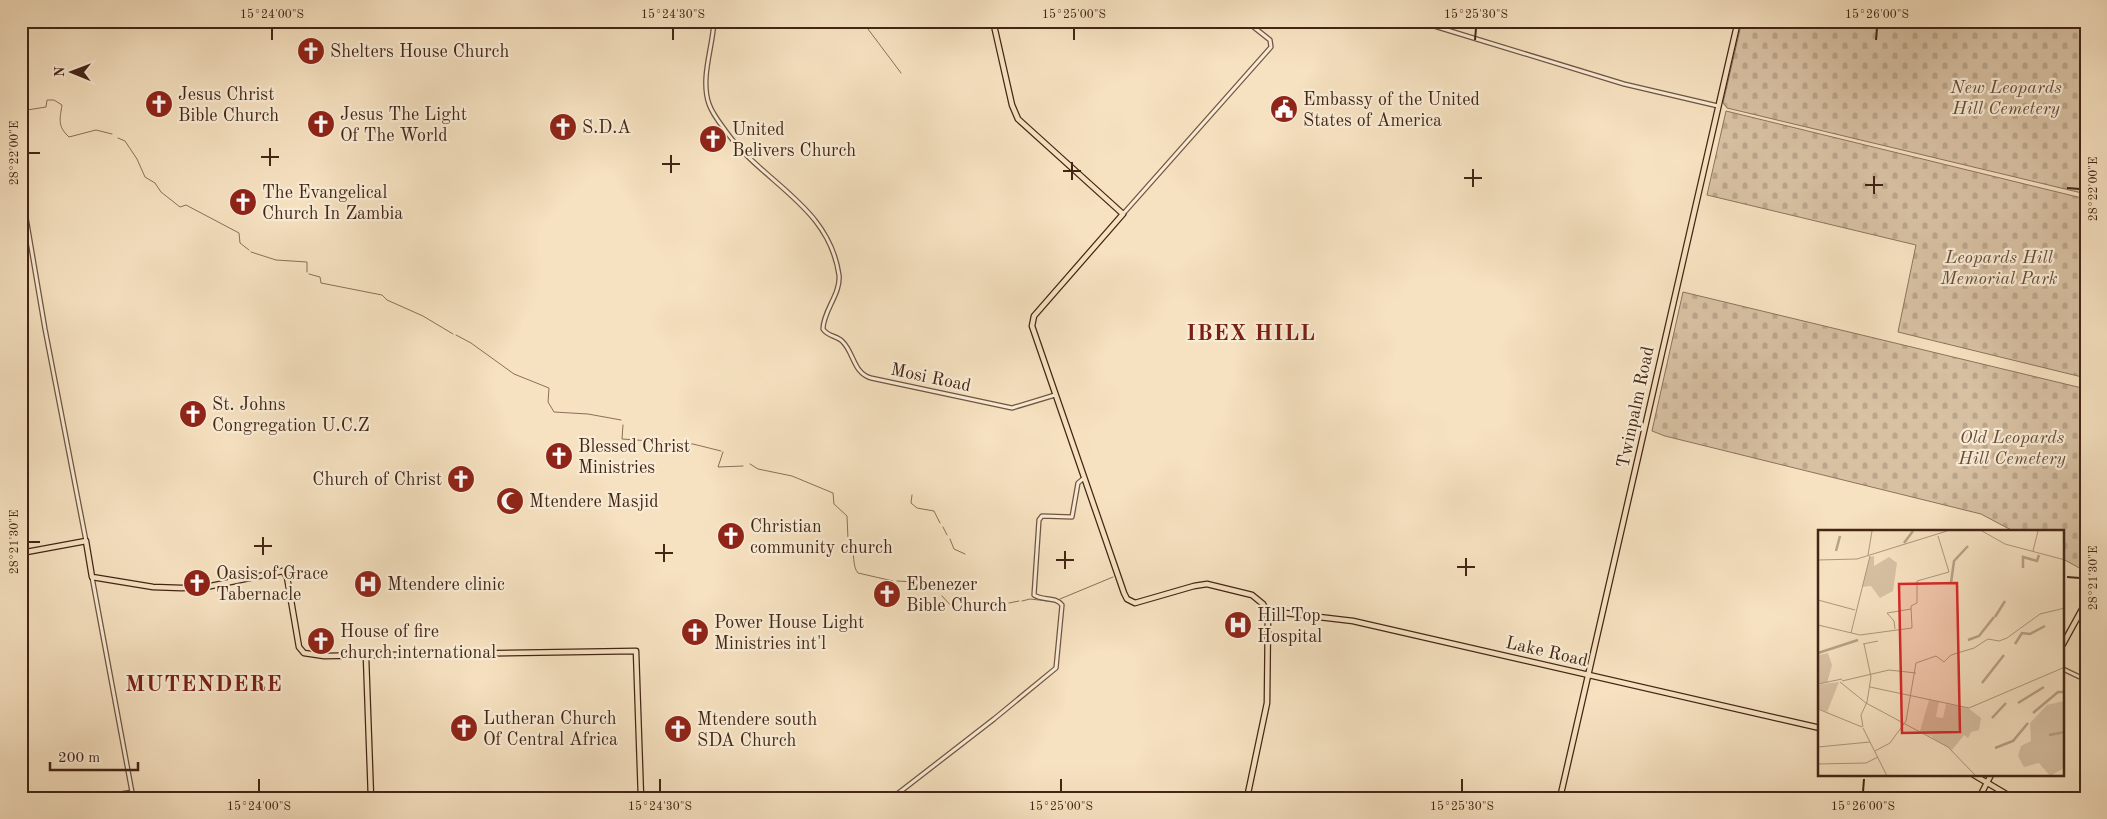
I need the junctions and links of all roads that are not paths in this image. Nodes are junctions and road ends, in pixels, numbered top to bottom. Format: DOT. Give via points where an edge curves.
graph roads {
  1 [pos="714,21"];
  2 [pos="993,21"];
  3 [pos="1246,21"];
  4 [pos="1405,21"];
  5 [pos="1738,21"];
  6 [pos="1718,106"];
  7 [pos="21,188"];
  8 [pos="1123,214"];
  9 [pos="1055,395"];
  10 [pos="1084,478"];
  11 [pos="86,541"];
  12 [pos="21,553"];
  13 [pos="92,577"];
  14 [pos="2086,602"];
  15 [pos="1267,611"];
  16 [pos="2064,642"];
  17 [pos="366,657"];
  18 [pos="1591,663"];
  19 [pos="2064,669"];
  20 [pos="1580,672"];
  21 [pos="1589,674"];
  22 [pos="1599,676"];
  23 [pos="2086,680"];
  24 [pos="1588,686"];
  25 [pos="1818,728"];
  26 [pos="1990,776"];
  27 [pos="1991,776"];
  28 [pos="1976,777"];
  29 [pos="1987,783"];
  30 [pos="1996,788"];
  31 [pos="1980,795"];
  32 [pos="97,798"];
  33 [pos="371,798"];
  34 [pos="641,798"];
  35 [pos="892,798"];
  36 [pos="1247,798"];
  37 [pos="1560,798"];
  38 [pos="2012,798"];
  1 -- 9 [label="street, Mosi Road" via="708,56 708,103 750,160 824,230 839,278 823,329 842,340 860,371 867,377 1012,408"];
  2 -- 8 [label="main road" via="1018,120"];
  3 -- 8 [label="street" via="1270,40 1271,46"];
  4 -- 6 [label="street" via="1434,26 1624,84"];
  5 -- 6 [label="main road, Twinpalm Road"];
  6 -- 18 [label="main road, Twinpalm Road"];
  7 -- 11 [label="street"];
  8 -- 9 [label="main road" via="1033,319 1034,335"];
  9 -- 10 [label="main road"];
  10 -- 15 [label="main road" via="1124,593 1131,602 1145,602 1207,584 1256,596"];
  10 -- 35 [label="street" via="1078,483 1072,517 1042,516 1039,520 1034,595 1057,600 1062,605 1056,668"];
  11 -- 12 [label="main road"];
  11 -- 13 [label="main road"];
  13 -- 17 [label="main road" via="181,588 206,587 283,571 287,577 301,651 324,656"];
  13 -- 32 [label="street" via="132,792"];
  14 -- 16 [label="main road"];
  15 -- 20 [label="main road, Lake Road" via="1336,618"];
  15 -- 36 [label="main road" via="1267,703"];
  17 -- 33 [label="main road"];
  17 -- 34 [label="main road" via="636,651"];
  18 -- 20 [label="main road"];
  18 -- 21 [label="main road, Twinpalm Road"];
  19 -- 23 [label="street"];
  20 -- 21 [label="main road, Lake Road"];
  21 -- 22 [label="main road, Lake Road"];
  21 -- 24 [label="main road, Twinpalm Road"];
  22 -- 24 [label="main road"];
  22 -- 25 [label="main road, Lake Road"];
  24 -- 37 [label="main road, Twinpalm Road"];
  26 -- 29 [label="main road"];
  27 -- 30 [label="main road"];
  28 -- 29 [label="main road"];
  28 -- 31 [label="main road" via="1982,784"];
  29 -- 30 [label="main road"];
  29 -- 31 [label="main road"];
  30 -- 31 [label="main road" via="1987,788"];
  30 -- 38 [label="main road"];
}
